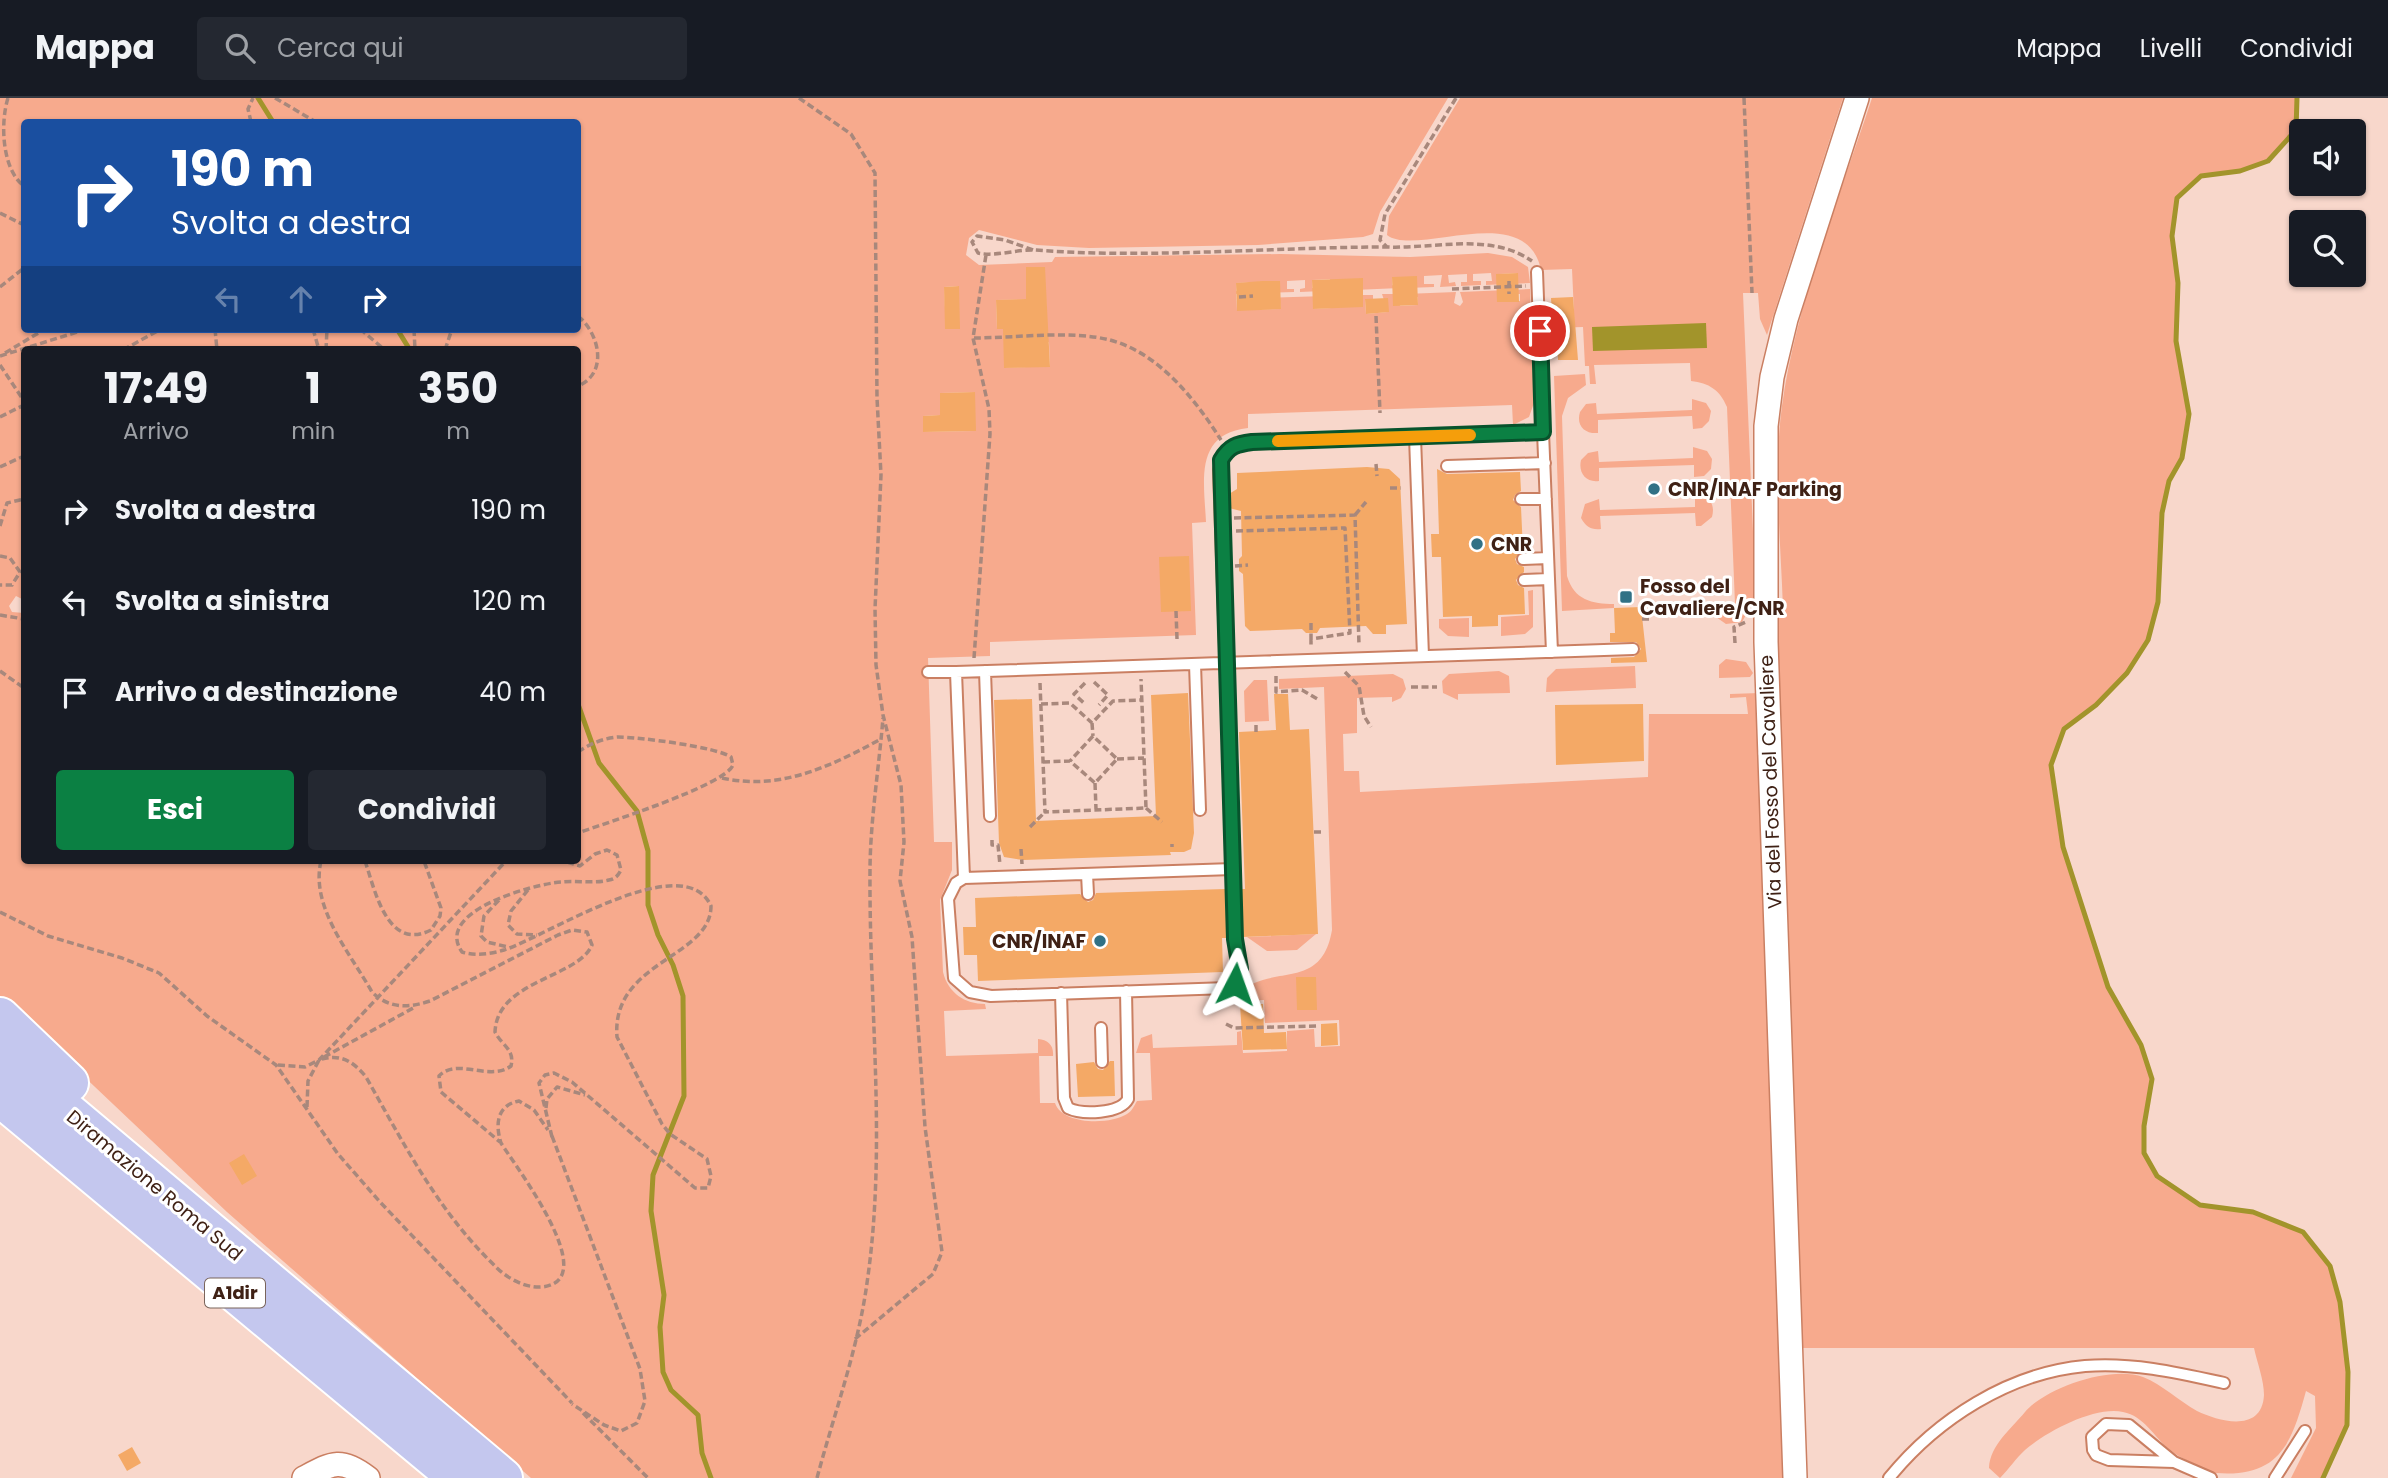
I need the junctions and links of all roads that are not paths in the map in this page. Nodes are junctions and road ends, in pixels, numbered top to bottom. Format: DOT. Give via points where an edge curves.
graph roads {
  1 [pos="1857,98"];
  2 [pos="1537,272"];
  3 [pos="1543,432"];
  4 [pos="1415,437"];
  5 [pos="1545,463"];
  6 [pos="1447,466"];
  7 [pos="1521,499"];
  8 [pos="1546,499"];
  9 [pos="1548,558"];
  10 [pos="1523,559"];
  11 [pos="1549,579"];
  12 [pos="1524,580"];
  13 [pos="1633,649"];
  14 [pos="1552,652"];
  15 [pos="1423,656"];
  16 [pos="1226,663"];
  17 [pos="1195,664"];
  18 [pos="979,671"];
  19 [pos="928,672"];
  20 [pos="956,672"];
  21 [pos="1200,810"];
  22 [pos="990,816"];
  23 [pos="1233,869"];
  24 [pos="1087,874"];
  25 [pos="964,878"];
  26 [pos="1088,894"];
  27 [pos="1126,991"];
  28 [pos="1060,993"];
  29 [pos="0,1017"];
  30 [pos="1101,1028"];
  31 [pos="0,1055"];
  32 [pos="1102,1062"];
  33 [pos="4,1101"];
  34 [pos="344,1345"];
  35 [pos="2224,1383"];
  36 [pos="2305,1431"];
  37 [pos="2174,1462"];
  38 [pos="304,1478"];
  39 [pos="368,1478"];
  40 [pos="458,1478"];
  41 [pos="503,1478"];
  42 [pos="1795,1478"];
  43 [pos="1889,1478"];
  44 [pos="2211,1478"];
  45 [pos="2275,1478"];
  1 -- 42 [label="street, Via del Fosso del Cavaliere" via="1790,305 1772,377 1765,458"];
  2 -- 3 [label="lane"];
  3 -- 4 [label="lane"];
  3 -- 5 [label="lane"];
  4 -- 15 [label="lane"];
  4 -- 16 [label="lane" via="1252,442 1226,451 1219,470"];
  5 -- 6 [label="lane"];
  5 -- 8 [label="lane"];
  7 -- 8 [label="lane"];
  8 -- 9 [label="lane"];
  9 -- 10 [label="lane"];
  9 -- 11 [label="lane"];
  11 -- 12 [label="lane"];
  11 -- 14 [label="lane"];
  13 -- 14 [label="lane"];
  14 -- 15 [label="lane"];
  15 -- 16 [label="lane"];
  16 -- 17 [label="lane"];
  16 -- 23 [label="lane"];
  17 -- 18 [label="lane"];
  17 -- 21 [label="lane"];
  18 -- 20 [label="lane"];
  18 -- 22 [label="lane"];
  19 -- 20 [label="lane"];
  20 -- 25 [label="lane"];
  23 -- 24 [label="lane"];
  23 -- 27 [label="lane" via="1240,969 1235,984 1228,988"];
  24 -- 25 [label="lane"];
  24 -- 26 [label="lane"];
  25 -- 28 [label="lane" via="956,883 948,900 954,978 979,995"];
  27 -- 28 [label="lane"];
  27 -- 28 [label="lane" via="1128,1099 1117,1109 1079,1111 1068,1108 1064,1098"];
  29 -- 34 [label="highway"];
  30 -- 32 [label="lane"];
  31 -- 34 [label="highway, Diramazione Roma Sud / A1dir"];
  33 -- 40 [label="highway, Diramazione Roma Sud / A1dir"];
  34 -- 41 [label="highway, Diramazione Roma Sud / A1dir"];
  35 -- 43 [label="lane" via="2115,1366 2077,1367 2044,1375 1995,1392 1968,1408 1929,1437"];
  36 -- 45 [label="lane"];
  37 -- 37 [label="lane" via="2125,1424 2106,1423 2092,1437 2093,1450 2103,1459"];
  37 -- 44 [label="lane"];
  38 -- 39 [label="street" via="342,1463"];
}
